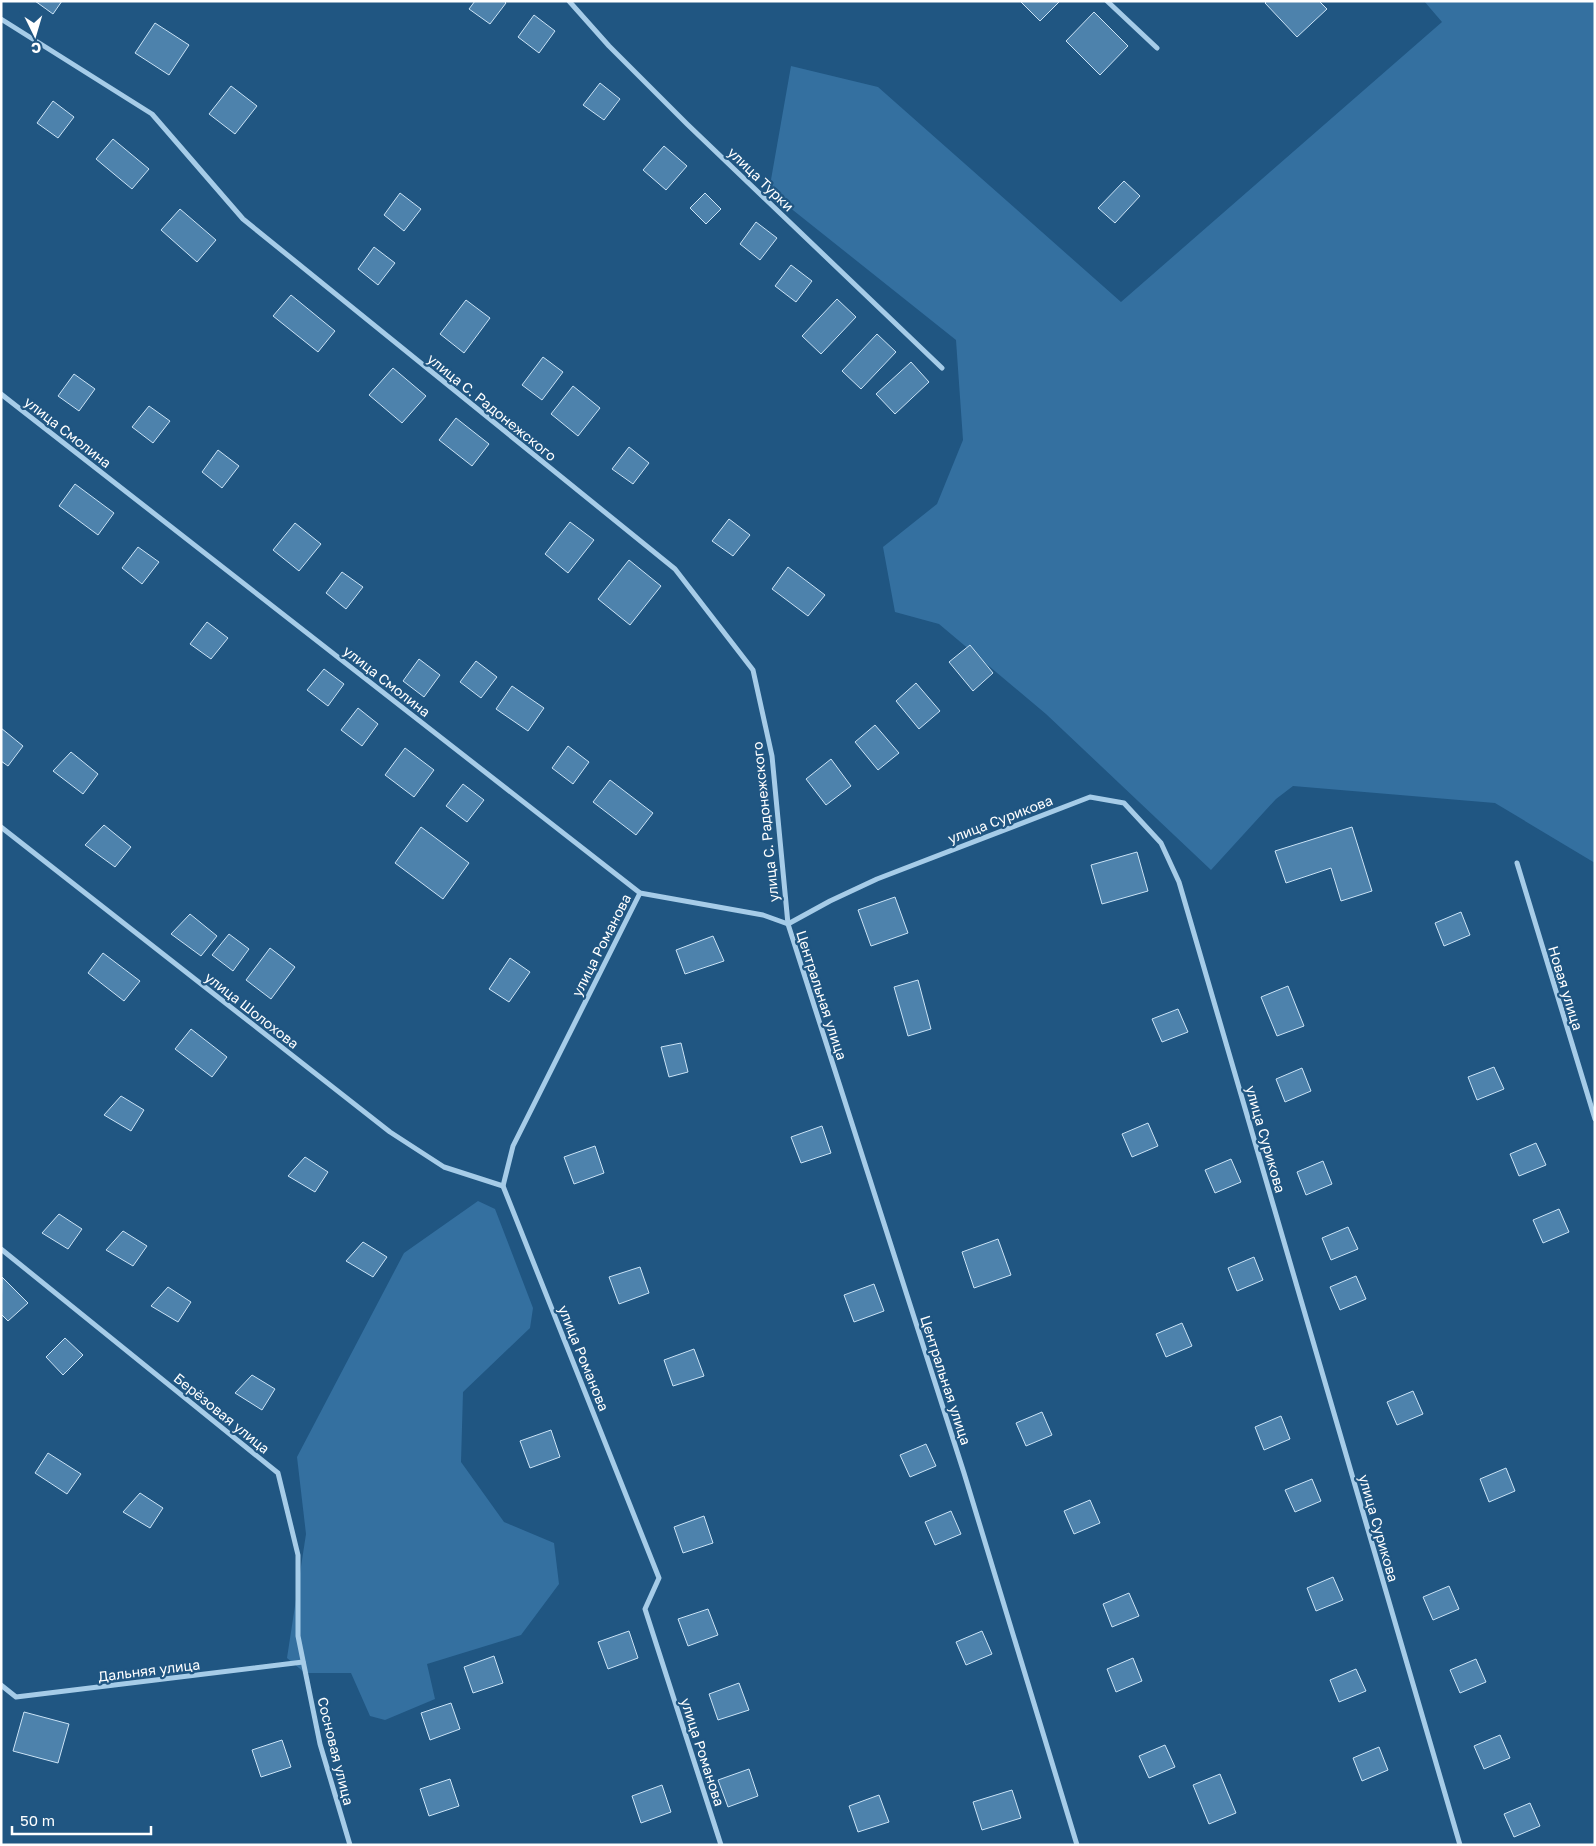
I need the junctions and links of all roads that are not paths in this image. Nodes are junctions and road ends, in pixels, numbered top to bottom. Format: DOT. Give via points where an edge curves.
graph roads {
  1 [pos="569,1"];
  2 [pos="1107,1"];
  3 [pos="1,19"];
  4 [pos="1157,48"];
  5 [pos="942,368"];
  6 [pos="1,394"];
  7 [pos="1,827"];
  8 [pos="1517,863"];
  9 [pos="640,893"];
  10 [pos="788,924"];
  11 [pos="1595,1119"];
  12 [pos="503,1186"];
  13 [pos="1,1250"];
  14 [pos="304,1662"];
  15 [pos="1,1685"];
  16 [pos="350,1845"];
  17 [pos="720,1845"];
  18 [pos="1077,1845"];
  19 [pos="1460,1845"];
  1 -- 5 [label="street, улица Турки" via="687,124"];
  2 -- 4 [label="street"];
  3 -- 10 [label="street, улица С. Радонежского" via="152,114 243,219 675,569 753,670 772,756"];
  6 -- 9 [label="street, улица Смолина"];
  7 -- 12 [label="street, улица Шолохова" via="390,1132 444,1167"];
  8 -- 11 [label="street, Новая улица"];
  9 -- 10 [label="street, улица Смолина" via="763,915"];
  9 -- 12 [label="street, улица Романова" via="513,1146"];
  10 -- 18 [label="street, Центральная улица" via="964,1473"];
  10 -- 19 [label="street, улица Сурикова" via="877,879 1090,797 1124,803 1160,843 1179,882"];
  12 -- 17 [label="street, улица Романова" via="659,1578 645,1609"];
  13 -- 14 [label="street, Берёзовая улица" via="278,1473 298,1554 298,1636"];
  14 -- 15 [label="street, Дальняя улица" via="16,1697"];
  14 -- 16 [label="street, Сосновая улица" via="320,1744"];
}
